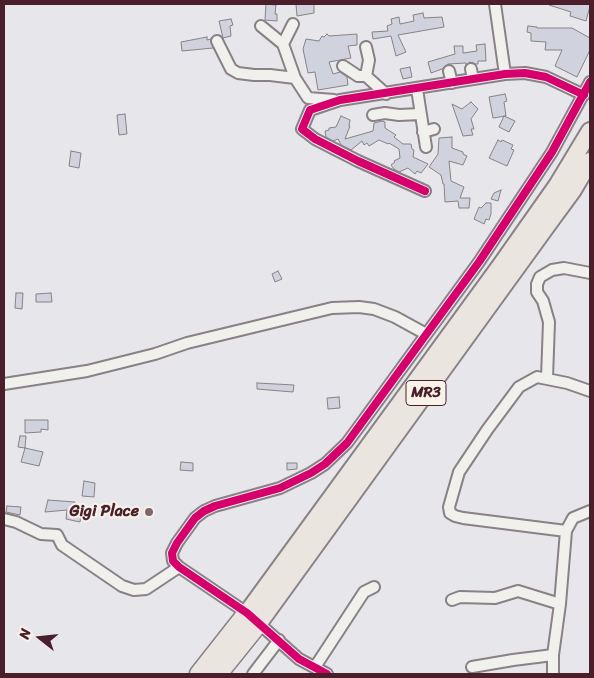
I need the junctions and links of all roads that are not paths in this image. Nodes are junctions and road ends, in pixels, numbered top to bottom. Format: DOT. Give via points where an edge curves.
graph roads {
  1 [pos="495,4"];
  2 [pos="293,24"];
  3 [pos="261,26"];
  4 [pos="217,42"];
  5 [pos="283,44"];
  6 [pos="366,47"];
  7 [pos="343,66"];
  8 [pos="449,71"];
  9 [pos="505,74"];
  10 [pos="366,76"];
  11 [pos="295,78"];
  12 [pos="590,82"];
  13 [pos="452,83"];
  14 [pos="417,89"];
  15 [pos="386,94"];
  16 [pos="584,94"];
  17 [pos="340,100"];
  18 [pos="373,114"];
  19 [pos="420,114"];
  20 [pos="434,129"];
  21 [pos="590,131"];
  22 [pos="422,132"];
  23 [pos="426,147"];
  24 [pos="590,161"];
  25 [pos="425,191"];
  26 [pos="590,273"];
  27 [pos="426,334"];
  28 [pos="547,378"];
  29 [pos="4,384"];
  30 [pos="590,392"];
  31 [pos="590,511"];
  32 [pos="4,519"];
  33 [pos="566,531"];
  34 [pos="178,567"];
  35 [pos="374,588"];
  36 [pos="452,600"];
  37 [pos="560,604"];
  38 [pos="253,618"];
  39 [pos="278,640"];
  40 [pos="553,656"];
  41 [pos="315,667"];
  42 [pos="472,667"];
  43 [pos="199,674"];
  44 [pos="218,674"];
  45 [pos="253,674"];
  46 [pos="327,674"];
  47 [pos="553,674"];
  1 -- 9 [label="street"];
  2 -- 5 [label="street"];
  3 -- 5 [label="street"];
  4 -- 11 [label="street" via="231,69 238,73"];
  5 -- 11 [label="street"];
  6 -- 10 [label="street" via="369,60"];
  7 -- 10 [label="street" via="358,76"];
  8 -- 13 [label="street"];
  9 -- 13 [label="street" via="472,74"];
  9 -- 16 [label="street" via="546,77"];
  10 -- 15 [label="street"];
  11 -- 17 [label="street" via="308,98"];
  12 -- 16 [label="street"];
  13 -- 14 [label="street"];
  14 -- 15 [label="street"];
  14 -- 19 [label="street"];
  15 -- 17 [label="street"];
  16 -- 27 [label="street" via="552,152 479,262"];
  17 -- 25 [label="street" via="310,110 302,129 315,140 358,162"];
  18 -- 19 [label="street"];
  19 -- 22 [label="street"];
  20 -- 22 [label="street"];
  21 -- 38 [label="highway, MR3" via="558,184"];
  22 -- 23 [label="street"];
  24 -- 38 [label="highway, MR3" via="573,190"];
  26 -- 28 [label="street" via="564,268 552,270 540,277 537,284 549,322"];
  27 -- 29 [label="street" via="374,309 332,308 87,371"];
  27 -- 34 [label="street" via="347,443 325,464 280,488 216,506 195,518 172,553"];
  28 -- 30 [label="street"];
  28 -- 33 [label="street" via="537,377 519,387 459,472 449,507 450,513 464,518"];
  31 -- 33 [label="street" via="574,518"];
  32 -- 34 [label="street" via="41,534 57,535 62,544 122,586 134,590 146,589"];
  33 -- 37 [label="street"];
  34 -- 38 [label="street"];
  35 -- 41 [label="street" via="364,592"];
  36 -- 37 [label="street" via="495,598 518,591"];
  37 -- 40 [label="street"];
  38 -- 39 [label="street"];
  38 -- 43 [label="highway, MR3"];
  38 -- 44 [label="highway, MR3"];
  39 -- 41 [label="street" via="299,659"];
  39 -- 45 [label="street"];
  40 -- 42 [label="street"];
  40 -- 47 [label="street"];
  41 -- 46 [label="street"];
}
